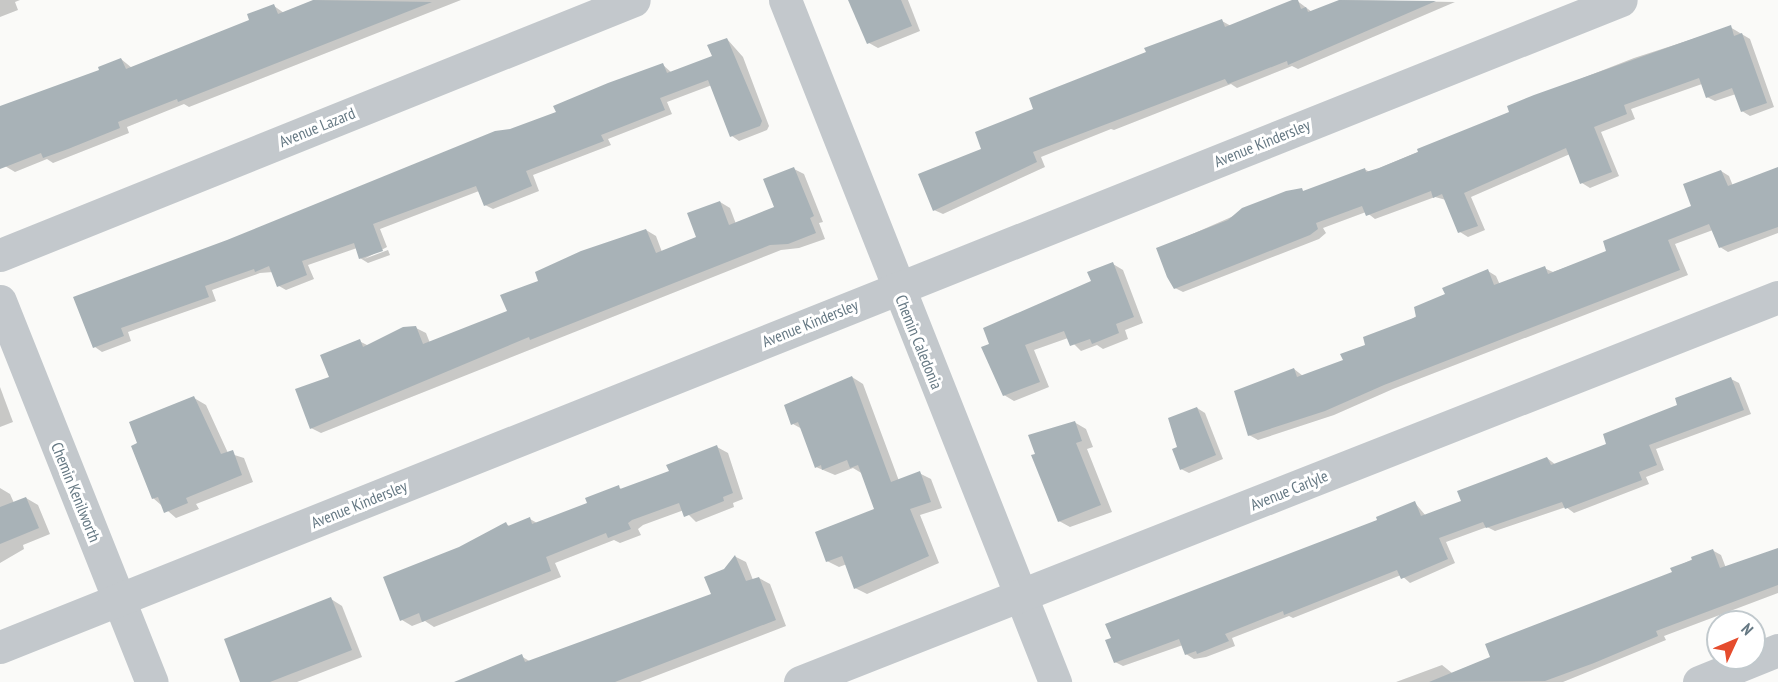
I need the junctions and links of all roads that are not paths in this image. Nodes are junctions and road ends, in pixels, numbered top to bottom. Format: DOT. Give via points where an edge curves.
graph roads {
  1 [pos="634,0"];
  2 [pos="785,0"];
  3 [pos="1621,0"];
  4 [pos="0,255"];
  5 [pos="897,288"];
  6 [pos="1778,297"];
  7 [pos="0,301"];
  8 [pos="1021,596"];
  9 [pos="119,600"];
  10 [pos="0,647"];
  11 [pos="1778,651"];
  12 [pos="152,682"];
  13 [pos="800,682"];
  14 [pos="1055,682"];
  15 [pos="1699,682"];
  1 -- 4 [label="street, Avenue Lazard"];
  2 -- 5 [label="street, Chemin Caledonia"];
  3 -- 5 [label="street, Avenue Kindersley"];
  5 -- 8 [label="street, Chemin Caledonia"];
  5 -- 9 [label="street, Avenue Kindersley"];
  6 -- 8 [label="street, Avenue Carlyle"];
  7 -- 9 [label="street, Chemin Kenilworth"];
  8 -- 13 [label="street, Avenue Carlyle"];
  8 -- 14 [label="street, Chemin Caledonia"];
  9 -- 10 [label="street, Avenue Kindersley"];
  9 -- 12 [label="street, Chemin Kenilworth"];
  11 -- 15 [label="street"];
}
